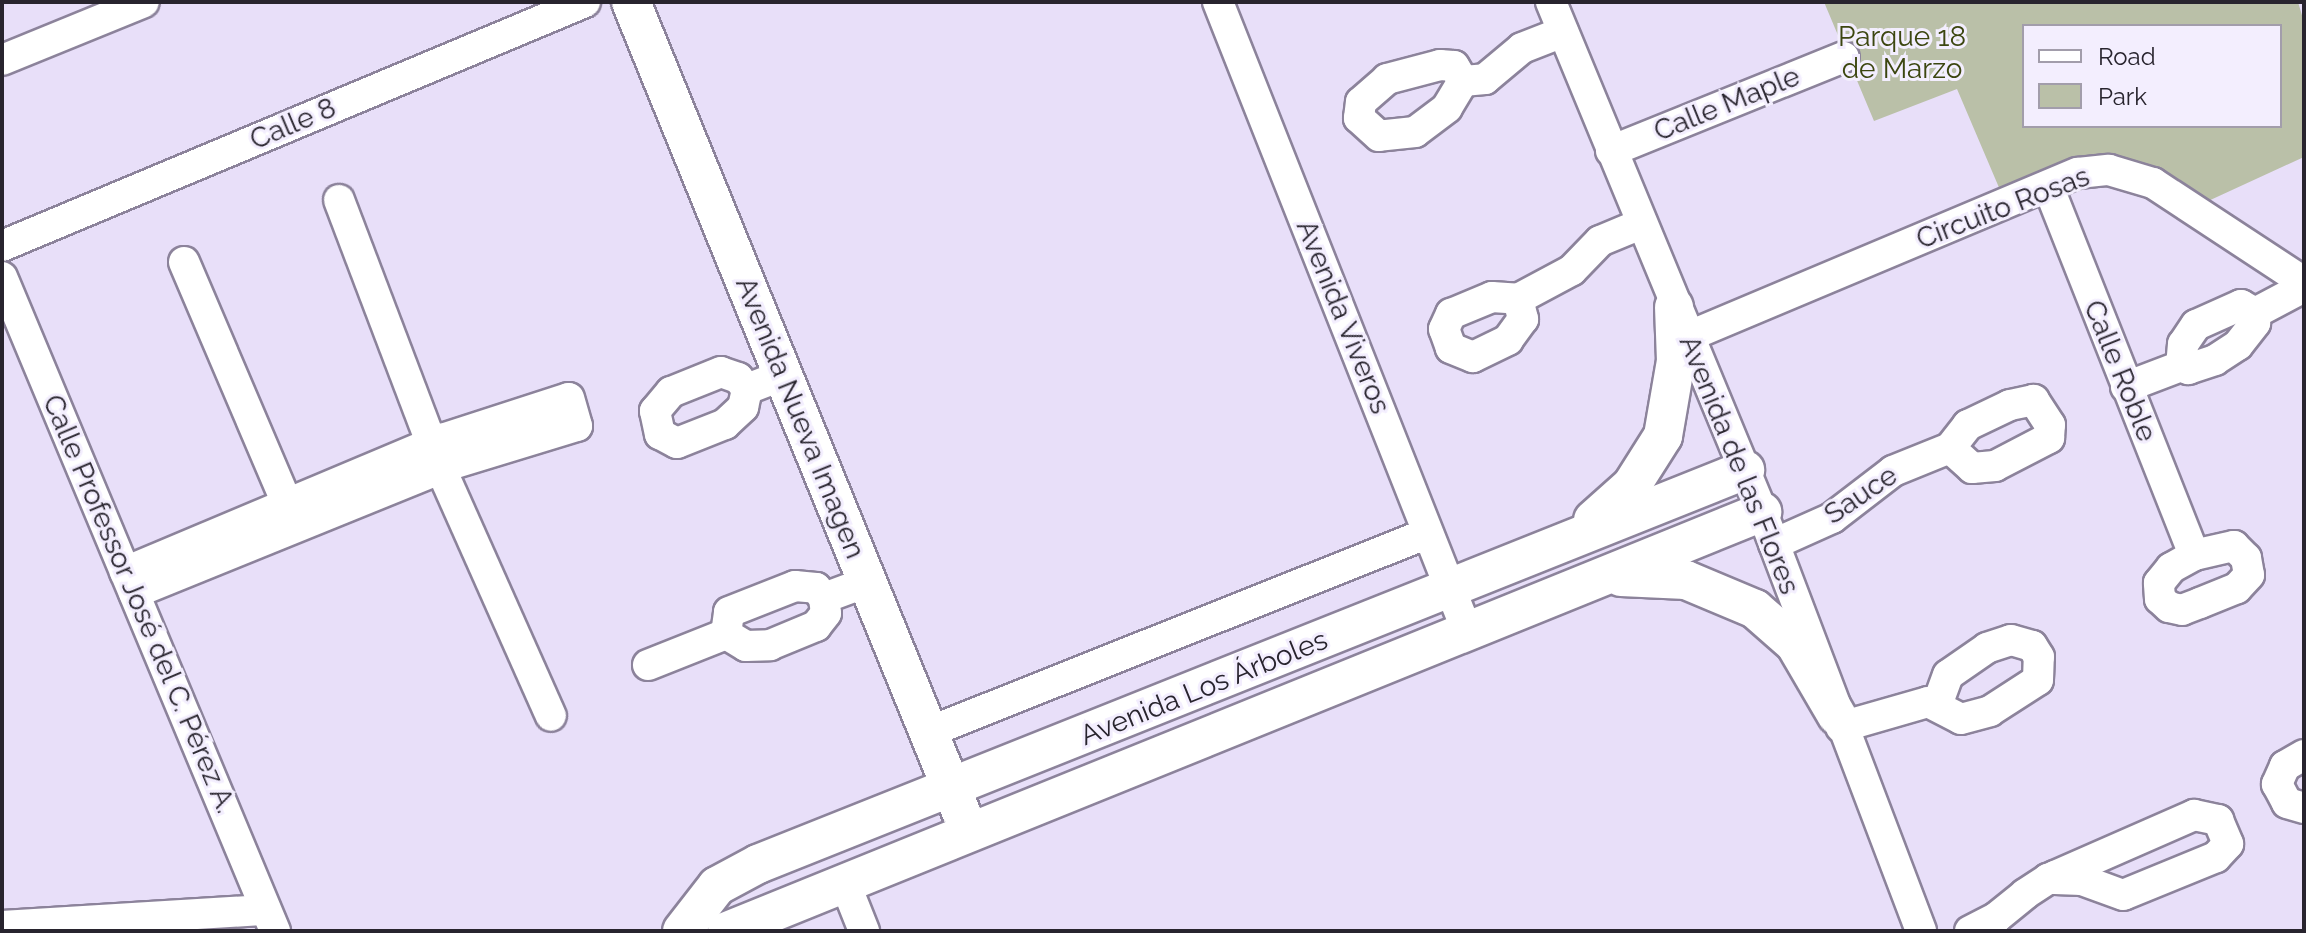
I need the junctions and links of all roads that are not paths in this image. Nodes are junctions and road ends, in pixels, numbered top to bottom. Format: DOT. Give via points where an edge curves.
graph roads {
  1 [pos="144,2"];
  2 [pos="585,2"];
  3 [pos="631,2"];
  4 [pos="1218,2"];
  5 [pos="1551,2"];
  6 [pos="1563,32"];
  7 [pos="1844,57"];
  8 [pos="2,60"];
  9 [pos="1463,81"];
  10 [pos="1611,151"];
  11 [pos="2048,186"];
  12 [pos="339,200"];
  13 [pos="1641,224"];
  14 [pos="2,246"];
  15 [pos="184,262"];
  16 [pos="2,277"];
  17 [pos="2304,284"];
  18 [pos="1518,299"];
  19 [pos="2255,313"];
  20 [pos="1680,322"];
  21 [pos="2181,366"];
  22 [pos="2126,387"];
  23 [pos="1950,448"];
  24 [pos="436,456"];
  25 [pos="1745,470"];
  26 [pos="303,504"];
  27 [pos="1768,528"];
  28 [pos="1428,533"];
  29 [pos="2194,555"];
  30 [pos="1526,558"];
  31 [pos="1590,581"];
  32 [pos="867,582"];
  33 [pos="130,583"];
  34 [pos="1450,589"];
  35 [pos="824,598"];
  36 [pos="1467,631"];
  37 [pos="726,634"];
  38 [pos="1316,643"];
  39 [pos="648,665"];
  40 [pos="1334,685"];
  41 [pos="1938,703"];
  42 [pos="551,716"];
  43 [pos="1839,721"];
  44 [pos="929,732"];
  45 [pos="2304,755"];
  46 [pos="951,789"];
  47 [pos="2304,808"];
  48 [pos="970,833"];
  49 [pos="2048,879"];
  50 [pos="845,883"];
  51 [pos="271,920"];
  52 [pos="160,924"];
  53 [pos="2,926"];
  54 [pos="682,931"];
  55 [pos="727,931"];
  56 [pos="864,931"];
  57 [pos="1921,931"];
  58 [pos="1970,931"];
  1 -- 8 [label="street"];
  2 -- 14 [label="street, Calle 8"];
  3 -- 32 [label="street, Avenida Nueva Imagen" via="764,383"];
  4 -- 28 [label="street, Avenida Viveros"];
  5 -- 6 [label="street, Avenida de las Flores"];
  6 -- 9 [label="street" via="1518,51 1490,77"];
  6 -- 10 [label="street, Avenida de las Flores"];
  7 -- 10 [label="street, Calle Maple"];
  10 -- 13 [label="street, Avenida de las Flores"];
  11 -- 17 [label="street, Circuito Rosas" via="2078,173 2131,173 2176,196"];
  11 -- 20 [label="street, Circuito Rosas"];
  11 -- 22 [label="street, Calle Roble"];
  12 -- 24 [label="street"];
  13 -- 18 [label="street" via="1600,241 1572,270"];
  13 -- 20 [label="street, Avenida de las Flores"];
  15 -- 26 [label="street"];
  16 -- 33 [label="street, Calle Professor José del C. Pérez A."];
  17 -- 19 [label="street"];
  19 -- 21 [label="street" via="2255,323 2227,353 2205,366"];
  19 -- 21 [label="street" via="2241,305 2196,325 2183,344"];
  20 -- 25 [label="street, Avenida de las Flores"];
  20 -- 30 [label="street" via="1672,399 1655,454 1602,514"];
  21 -- 22 [label="street"];
  22 -- 29 [label="street, Calle Roble"];
  23 -- 27 [label="street, Sauce" via="1893,471 1832,518"];
  24 -- 26 [label="street"];
  24 -- 42 [label="street"];
  25 -- 27 [label="street, Avenida de las Flores"];
  25 -- 30 [label="street, Avenida Los Árboles"];
  26 -- 33 [label="street"];
  27 -- 31 [label="street, Avenida Los Árboles"];
  27 -- 43 [label="street, Avenida de las Flores"];
  28 -- 34 [label="street, Avenida Viveros"];
  28 -- 44 [label="street"];
  30 -- 34 [label="street, Avenida Los Árboles"];
  31 -- 36 [label="street, Avenida Los Árboles"];
  31 -- 43 [label="street" via="1666,576 1740,600 1795,644"];
  32 -- 35 [label="street"];
  32 -- 44 [label="street, Avenida Nueva Imagen"];
  33 -- 51 [label="street, Calle Professor José del C. Pérez A."];
  34 -- 36 [label="street, Avenida Viveros"];
  34 -- 38 [label="street, Avenida Los Árboles"];
  35 -- 37 [label="street" via="816,588 795,586 729,612"];
  35 -- 37 [label="street" via="826,613 816,626 770,645 746,646"];
  36 -- 40 [label="street, Avenida Los Árboles"];
  37 -- 39 [label="street"];
  38 -- 40 [label="street"];
  38 -- 46 [label="street, Avenida Los Árboles"];
  40 -- 48 [label="street, Avenida Los Árboles"];
  41 -- 43 [label="street"];
  43 -- 57 [label="street, Avenida de las Flores"];
  44 -- 46 [label="street, Avenida Nueva Imagen"];
  45 -- 47 [label="street" via="2285,766 2277,784 2287,803"];
  46 -- 48 [label="street, Avenida Nueva Imagen"];
  46 -- 54 [label="street, Avenida Los Árboles" via="736,874 702,902"];
  48 -- 50 [label="street, Avenida Los Árboles"];
  49 -- 49 [label="street" via="2202,813 2218,820 2228,844 2216,857 2123,895 2082,880"];
  49 -- 58 [label="street"];
  50 -- 55 [label="street, Avenida Los Árboles"];
  50 -- 56 [label="street"];
  51 -- 52 [label="street"];
  52 -- 53 [label="street"];
}
